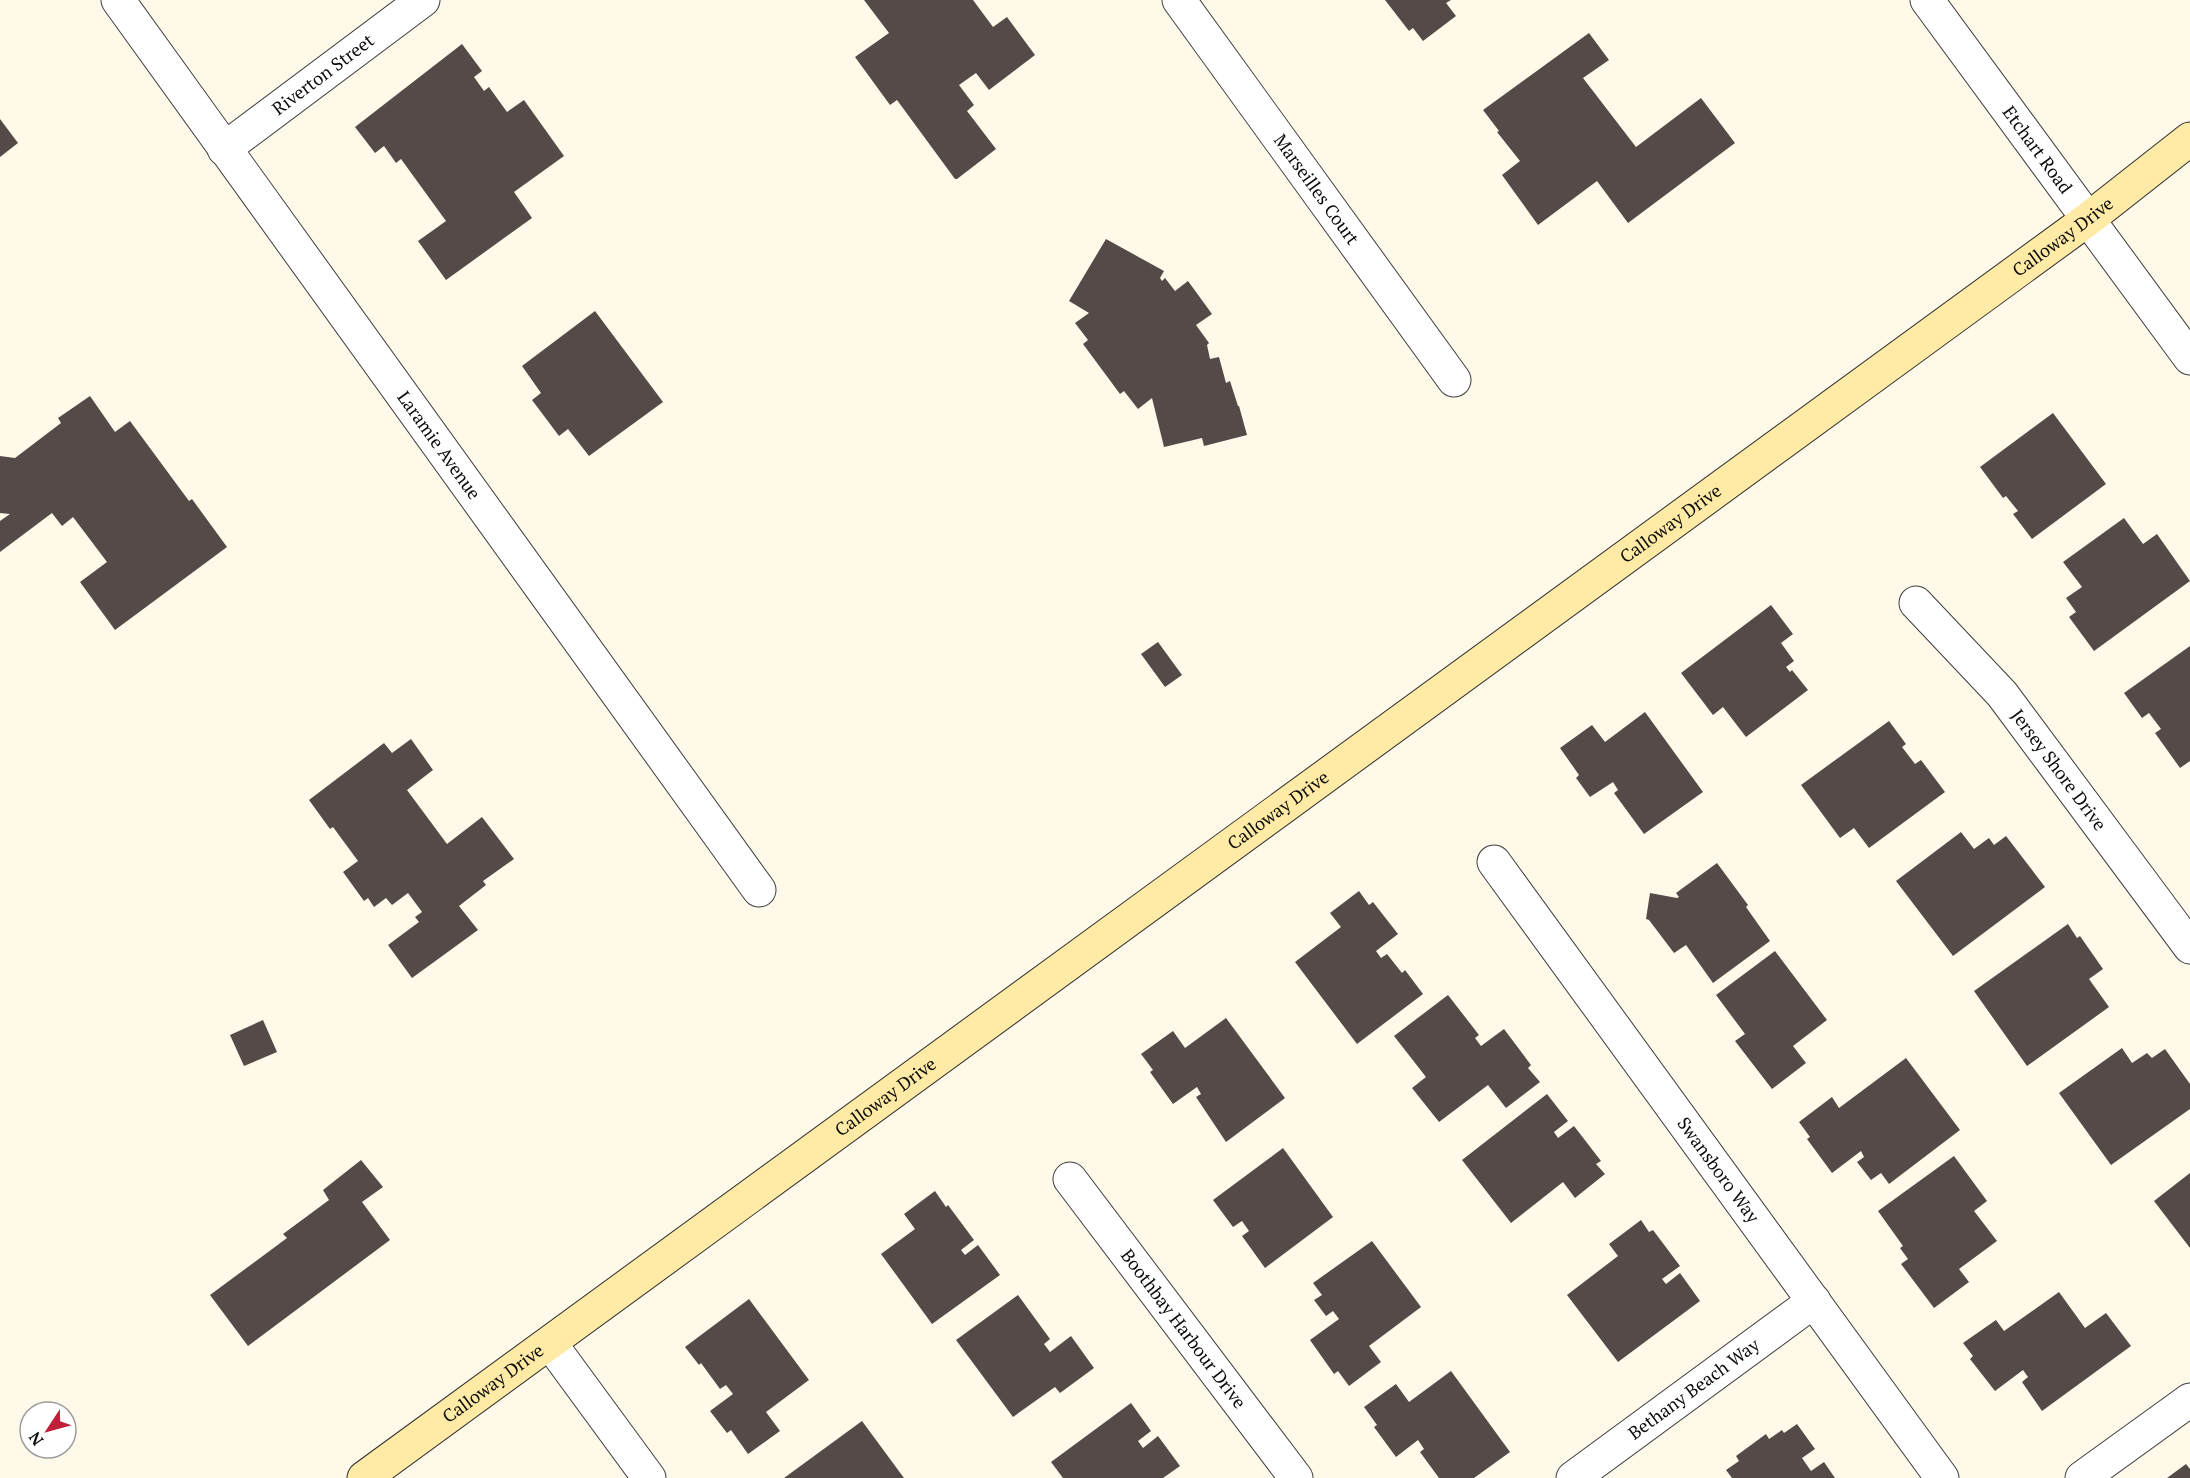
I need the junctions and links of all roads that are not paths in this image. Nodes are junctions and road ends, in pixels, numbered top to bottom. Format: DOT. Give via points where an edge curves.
graph roads {
  1 [pos="118,0"];
  2 [pos="423,0"];
  3 [pos="1179,0"];
  4 [pos="1927,0"];
  5 [pos="2190,139"];
  6 [pos="224,149"];
  7 [pos="2087,220"];
  8 [pos="2190,358"];
  9 [pos="1454,380"];
  10 [pos="1916,603"];
  11 [pos="1494,862"];
  12 [pos="759,890"];
  13 [pos="2190,947"];
  14 [pos="1070,1179"];
  15 [pos="1814,1301"];
  16 [pos="550,1343"];
  17 [pos="2190,1400"];
  18 [pos="364,1478"];
  19 [pos="649,1478"];
  20 [pos="1296,1478"];
  21 [pos="1573,1478"];
  22 [pos="1942,1478"];
  23 [pos="2082,1478"];
  1 -- 6 [label="street, Laramie Avenue"];
  2 -- 6 [label="street, Riverton Street"];
  3 -- 9 [label="street, Marseilles Court"];
  4 -- 7 [label="street, Etchart Road"];
  5 -- 7 [label="main road, Calloway Drive"];
  6 -- 12 [label="street, Laramie Avenue"];
  7 -- 8 [label="street, Etchart Road"];
  7 -- 16 [label="main road, Calloway Drive"];
  10 -- 13 [label="street, Jersey Shore Drive" via="2002,694"];
  11 -- 15 [label="street, Swansboro Way"];
  14 -- 20 [label="street, Boothbay Harbour Drive"];
  15 -- 21 [label="street, Bethany Beach Way"];
  15 -- 22 [label="street, Swansboro Way"];
  16 -- 18 [label="main road, Calloway Drive"];
  16 -- 19 [label="street"];
  17 -- 23 [label="street"];
}
